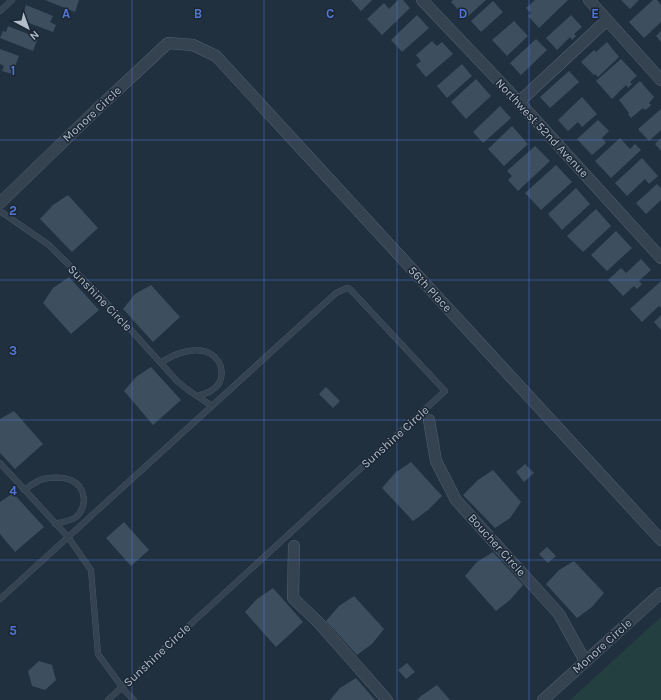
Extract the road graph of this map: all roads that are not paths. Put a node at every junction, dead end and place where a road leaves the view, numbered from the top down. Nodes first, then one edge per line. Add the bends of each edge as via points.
1 (422, 0) edge
2 (589, 0) edge
3 (7, 1) edge
4 (0, 11) edge
5 (607, 20) junction
6 (193, 45) joint
7 (661, 80) edge
8 (519, 102) junction
9 (0, 203) edge
10 (0, 211) edge
11 (661, 258) edge
12 (162, 363) junction
13 (198, 396) junction
14 (212, 406) junction
15 (429, 420) dead end
16 (0, 463) edge
17 (24, 490) junction
18 (55, 524) junction
19 (68, 537) junction
20 (661, 540) edge
21 (294, 546) dead end
22 (661, 593) edge
23 (0, 599) edge
24 (585, 661) junction
25 (122, 687) junction
26 (108, 700) edge
27 (134, 700) edge
28 (387, 700) edge
29 (543, 700) edge

1 - 8 street, Northwest 52nd Avenue
2 - 5 street
3 - 4 lane
5 - 7 street
5 - 8 street
6 - 9 street, Monore Circle via 168,43
6 - 20 street, 56th Place via 216,56
8 - 11 street, Northwest 52nd Avenue
10 - 12 lane, Sunshine Circle via 50,245
12 - 13 lane, Sunshine Circle via 177,381
12 - 13 lane via 168,358 195,350 211,354 221,368 222,376 213,390
13 - 14 lane, Sunshine Circle
14 - 19 lane, Sunshine Circle
14 - 25 lane, Sunshine Circle via 336,293 347,288 445,391
15 - 24 street, Boucher Circle via 436,461 456,500 559,614
16 - 17 lane
17 - 18 lane
17 - 18 lane via 42,479 57,477 73,481 80,487 84,503 80,512 76,517
18 - 19 lane
19 - 23 lane, Sunshine Circle
19 - 25 lane via 91,570 98,654
21 - 28 street via 294,598
22 - 24 street, Monore Circle
24 - 29 street, Monore Circle
25 - 26 lane, Sunshine Circle
25 - 27 lane

